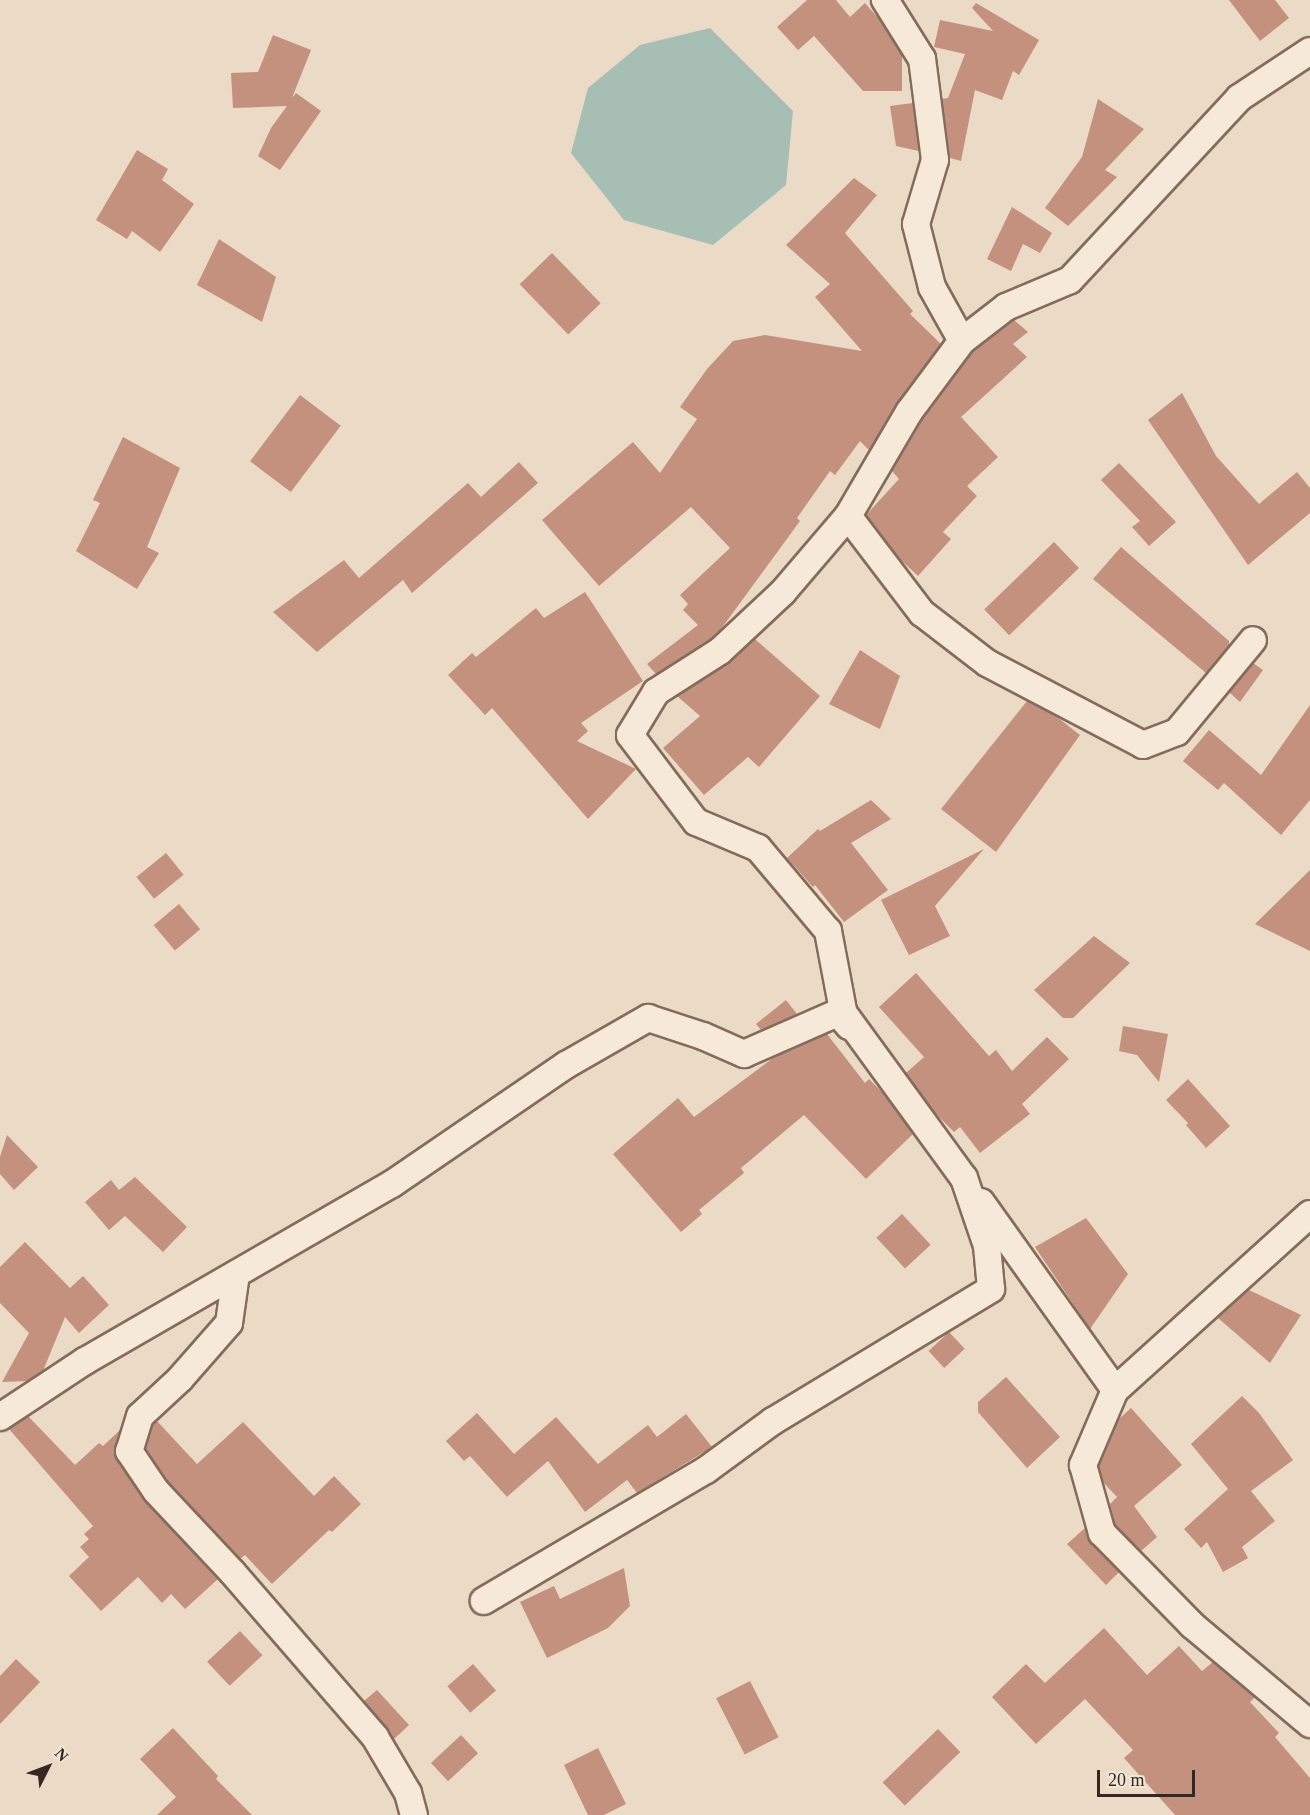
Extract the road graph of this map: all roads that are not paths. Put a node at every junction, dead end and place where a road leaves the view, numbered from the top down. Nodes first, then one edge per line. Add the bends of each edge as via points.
1 (885, 0) edge
2 (1310, 51) edge
3 (962, 342) junction
4 (848, 516) junction
5 (1253, 640) dead end
6 (1310, 1214) edge
7 (236, 1274) junction
8 (1115, 1390) junction
9 (0, 1417) edge
10 (484, 1601) dead end
11 (1310, 1724) edge
12 (414, 1815) edge

1 - 3 street via 922,59 935,160 916,224 932,287
2 - 3 street via 1239,98 1070,280 1006,308
3 - 4 street via 909,412
4 - 5 street via 922,613 987,663 1143,745 1177,732
4 - 8 street via 783,592 720,651 656,693 630,735 696,822 758,848 828,931 845,1021 901,1089
6 - 8 street
7 - 9 street via 85,1361
7 - 10 street via 392,1184 566,1065 648,1018 744,1054 842,1011 964,1178 987,1246 991,1289 773,1421 706,1470
7 - 12 street via 229,1323 180,1379 140,1416 129,1451 156,1491 375,1737 408,1792
8 - 11 street via 1083,1465 1102,1533 1192,1625

